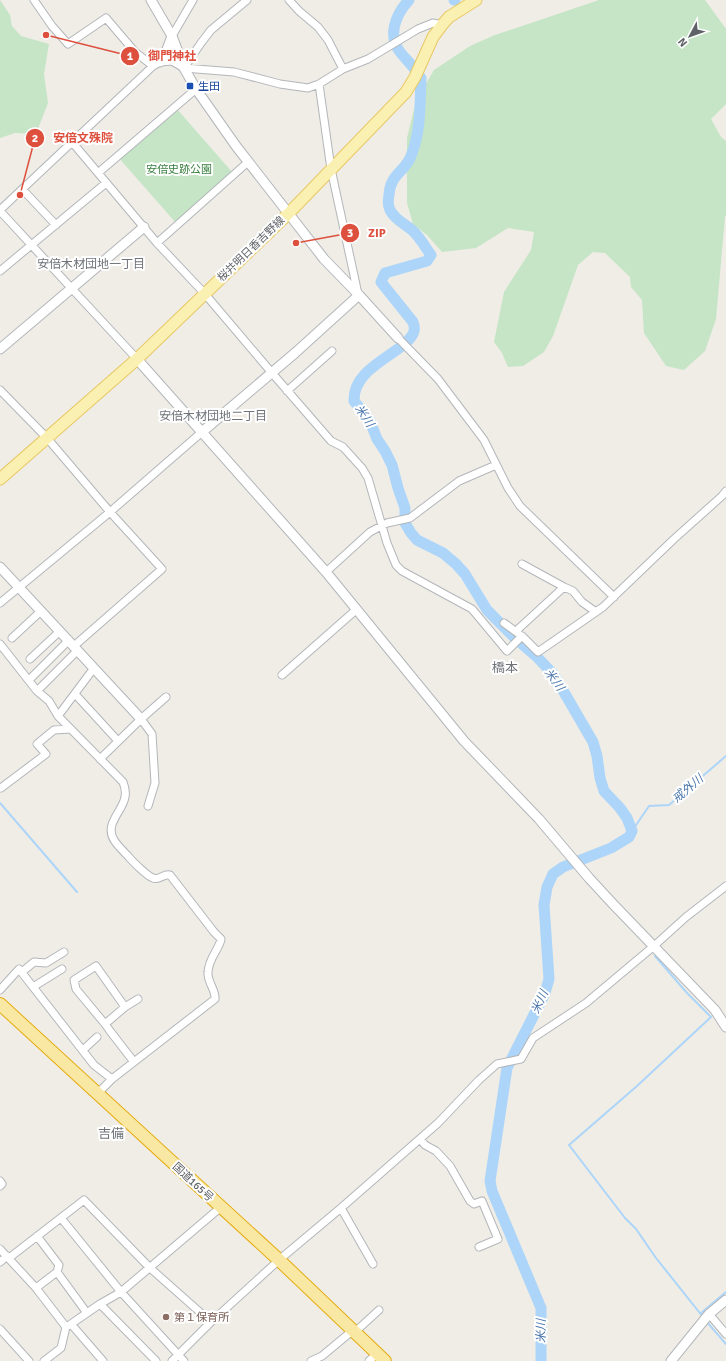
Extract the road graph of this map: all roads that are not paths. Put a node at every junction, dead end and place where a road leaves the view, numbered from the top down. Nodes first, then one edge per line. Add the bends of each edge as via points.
1 (34, 0) edge
2 (151, 0) edge
3 (193, 0) edge
4 (247, 0) edge
5 (289, 0) edge
6 (476, 0) edge
7 (442, 25) junction
8 (172, 36) junction
9 (156, 64) junction
10 (184, 68) junction
11 (343, 69) junction
12 (319, 84) junction
13 (196, 89) junction
14 (72, 142) junction
15 (248, 162) junction
16 (331, 170) junction
17 (98, 173) junction
18 (106, 183) junction
19 (23, 190) junction
20 (0, 211) edge
21 (288, 214) junction
22 (56, 225) junction
23 (144, 227) junction
24 (156, 243) junction
25 (32, 245) junction
26 (0, 271) edge
27 (71, 288) junction
28 (205, 294) junction
29 (359, 296) junction
30 (398, 338) joint
31 (0, 350) edge
32 (332, 351) dead end
33 (137, 359) junction
34 (272, 374) junction
35 (0, 390) edge
36 (287, 391) junction
37 (202, 432) junction
38 (47, 438) junction
39 (496, 465) junction
40 (0, 479) edge
41 (725, 496) edge
42 (110, 512) junction
43 (381, 526) junction
44 (522, 564) dead end
45 (0, 567) edge
46 (326, 572) junction
47 (18, 587) junction
48 (564, 587) junction
49 (614, 597) junction
50 (0, 603) edge
51 (357, 609) junction
52 (41, 611) junction
53 (596, 612) junction
54 (504, 623) dead end
55 (60, 631) junction
56 (516, 631) junction
57 (522, 636) junction
58 (12, 638) dead end
59 (0, 644) edge
60 (74, 645) junction
61 (30, 659) dead end
62 (94, 668) junction
63 (282, 674) dead end
64 (29, 680) junction
65 (37, 691) junction
66 (75, 694) junction
67 (166, 697) dead end
68 (58, 716) junction
69 (141, 719) junction
70 (70, 729) junction
71 (118, 741) junction
72 (100, 759) junction
73 (2, 788) dead end
74 (148, 806) dead end
75 (726, 886) edge
76 (654, 946) junction
77 (64, 952) dead end
78 (62, 969) dead end
79 (22, 972) junction
80 (33, 987) junction
81 (0, 990) edge
82 (138, 999) dead end
83 (0, 1004) edge
84 (125, 1007) junction
85 (715, 1010) junction
86 (726, 1021) edge
87 (105, 1024) junction
88 (726, 1027) edge
89 (97, 1037) dead end
90 (83, 1050) junction
91 (134, 1062) junction
92 (112, 1079) junction
93 (98, 1093) junction
94 (420, 1139) junction
95 (0, 1181) edge
96 (0, 1186) edge
97 (221, 1207) junction
98 (341, 1208) junction
99 (61, 1218) junction
100 (37, 1236) junction
101 (479, 1247) dead end
102 (0, 1249) edge
103 (8, 1257) junction
104 (279, 1260) junction
105 (0, 1262) edge
106 (373, 1264) dead end
107 (150, 1268) junction
108 (57, 1272) junction
109 (36, 1288) junction
110 (121, 1292) junction
111 (726, 1300) edge
112 (100, 1304) junction
113 (379, 1310) dead end
114 (87, 1313) junction
115 (709, 1314) junction
116 (211, 1322) junction
117 (68, 1325) junction
118 (0, 1329) edge
119 (353, 1332) junction
120 (726, 1334) edge
121 (179, 1355) junction
122 (377, 1359) edge
123 (28, 1361) edge
124 (44, 1361) edge
125 (103, 1361) edge
126 (156, 1361) edge
127 (172, 1361) edge
128 (184, 1361) edge
129 (311, 1361) edge
130 (671, 1361) edge

1 - 9 street via 68,44 106,18 135,52
2 - 8 street
3 - 8 street
4 - 10 street via 211,30
5 - 11 street via 318,27
6 - 7 main road, 桜井明日香吉野線 via 449,17
7 - 11 street via 432,23 418,29 368,59
7 - 16 main road, 桜井明日香吉野線 via 406,92
8 - 9 street via 166,52
8 - 10 street
9 - 10 street via 172,61
9 - 14 street
10 - 12 street via 234,72 280,84 308,88
10 - 13 street
11 - 12 street
12 - 16 street
13 - 15 street
13 - 17 street
14 - 17 street
14 - 19 street
15 - 21 street
15 - 24 street
16 - 21 main road, 桜井明日香吉野線
16 - 29 street
17 - 18 street
18 - 22 street
18 - 23 street
19 - 20 street
19 - 22 street
20 - 25 street
21 - 28 main road, 桜井明日香吉野線
21 - 29 street
22 - 25 street
23 - 24 street
23 - 27 street
24 - 28 street
25 - 26 street
25 - 27 street
27 - 31 street
27 - 33 street
28 - 33 main road, 桜井明日香吉野線
28 - 34 street
29 - 30 street
29 - 34 street
30 - 39 street via 442,385 484,440
32 - 36 street
33 - 37 street
33 - 38 main road, 桜井明日香吉野線
34 - 36 street
34 - 37 street
35 - 38 street
36 - 43 street via 332,441 343,447 362,468 368,478
37 - 42 street
37 - 46 street
38 - 40 main road, 桜井明日香吉野線
38 - 42 street
39 - 43 street via 459,481 410,518
39 - 49 street via 520,506
41 - 49 street via 674,539
42 - 47 street
42 - 60 street via 162,568
43 - 46 street via 370,532
43 - 57 street via 396,565 402,571 472,609 507,652
44 - 48 street
45 - 47 street
46 - 51 street
47 - 50 street
47 - 52 street
48 - 53 street via 573,591 582,602
48 - 56 street
49 - 53 street
51 - 63 street
51 - 76 street via 464,741
52 - 55 street
52 - 58 street
53 - 57 street via 538,652
54 - 56 street
55 - 60 street
55 - 61 street
56 - 57 street
59 - 64 street
60 - 62 street
60 - 64 street
60 - 65 street
62 - 66 street
62 - 69 street
64 - 65 street
65 - 68 street via 49,701
66 - 68 street
66 - 71 street
67 - 69 street
68 - 70 street
69 - 71 street
69 - 74 street via 152,734 155,783
70 - 72 street
70 - 73 street via 54,730 38,744 46,754
71 - 72 street
72 - 91 street via 123,782 125,791 124,803 112,825 114,840 131,860 152,878 159,879 166,874 170,875 221,939 210,962 208,973 216,999
75 - 76 street
76 - 85 street
76 - 94 street via 586,1003 533,1038 521,1059 497,1064
77 - 79 street via 46,963 34,962
78 - 80 street
79 - 80 street
79 - 81 street via 20,969
80 - 90 street
82 - 84 street
83 - 93 highway, 国道165号
84 - 87 street
84 - 87 street via 96,966 74,980 76,989
85 - 86 street
85 - 88 street
87 - 91 street
89 - 90 street
90 - 92 street via 94,1065
91 - 92 street
92 - 93 street
93 - 97 highway, 国道165号
94 - 98 street
94 - 101 street via 450,1166 470,1201 474,1204 482,1201 498,1239
95 - 96 street
97 - 104 highway, 国道165号
97 - 107 street
98 - 104 street
98 - 106 street
99 - 100 street
99 - 107 street via 84,1200
99 - 110 street
100 - 103 street
100 - 108 street via 59,1265
102 - 103 street
103 - 105 street
103 - 109 street
104 - 116 street
104 - 119 highway, 国道165号
107 - 110 street
107 - 116 street
108 - 109 street
108 - 114 street
109 - 117 street
110 - 112 street
110 - 121 street
111 - 115 street
112 - 114 street
112 - 126 street
113 - 119 street
114 - 117 street
115 - 120 street
115 - 130 street
116 - 121 street
117 - 124 street via 61,1348
117 - 125 street
118 - 123 street
119 - 122 highway, 国道165号
119 - 129 street via 322,1356
121 - 127 street
121 - 128 street

